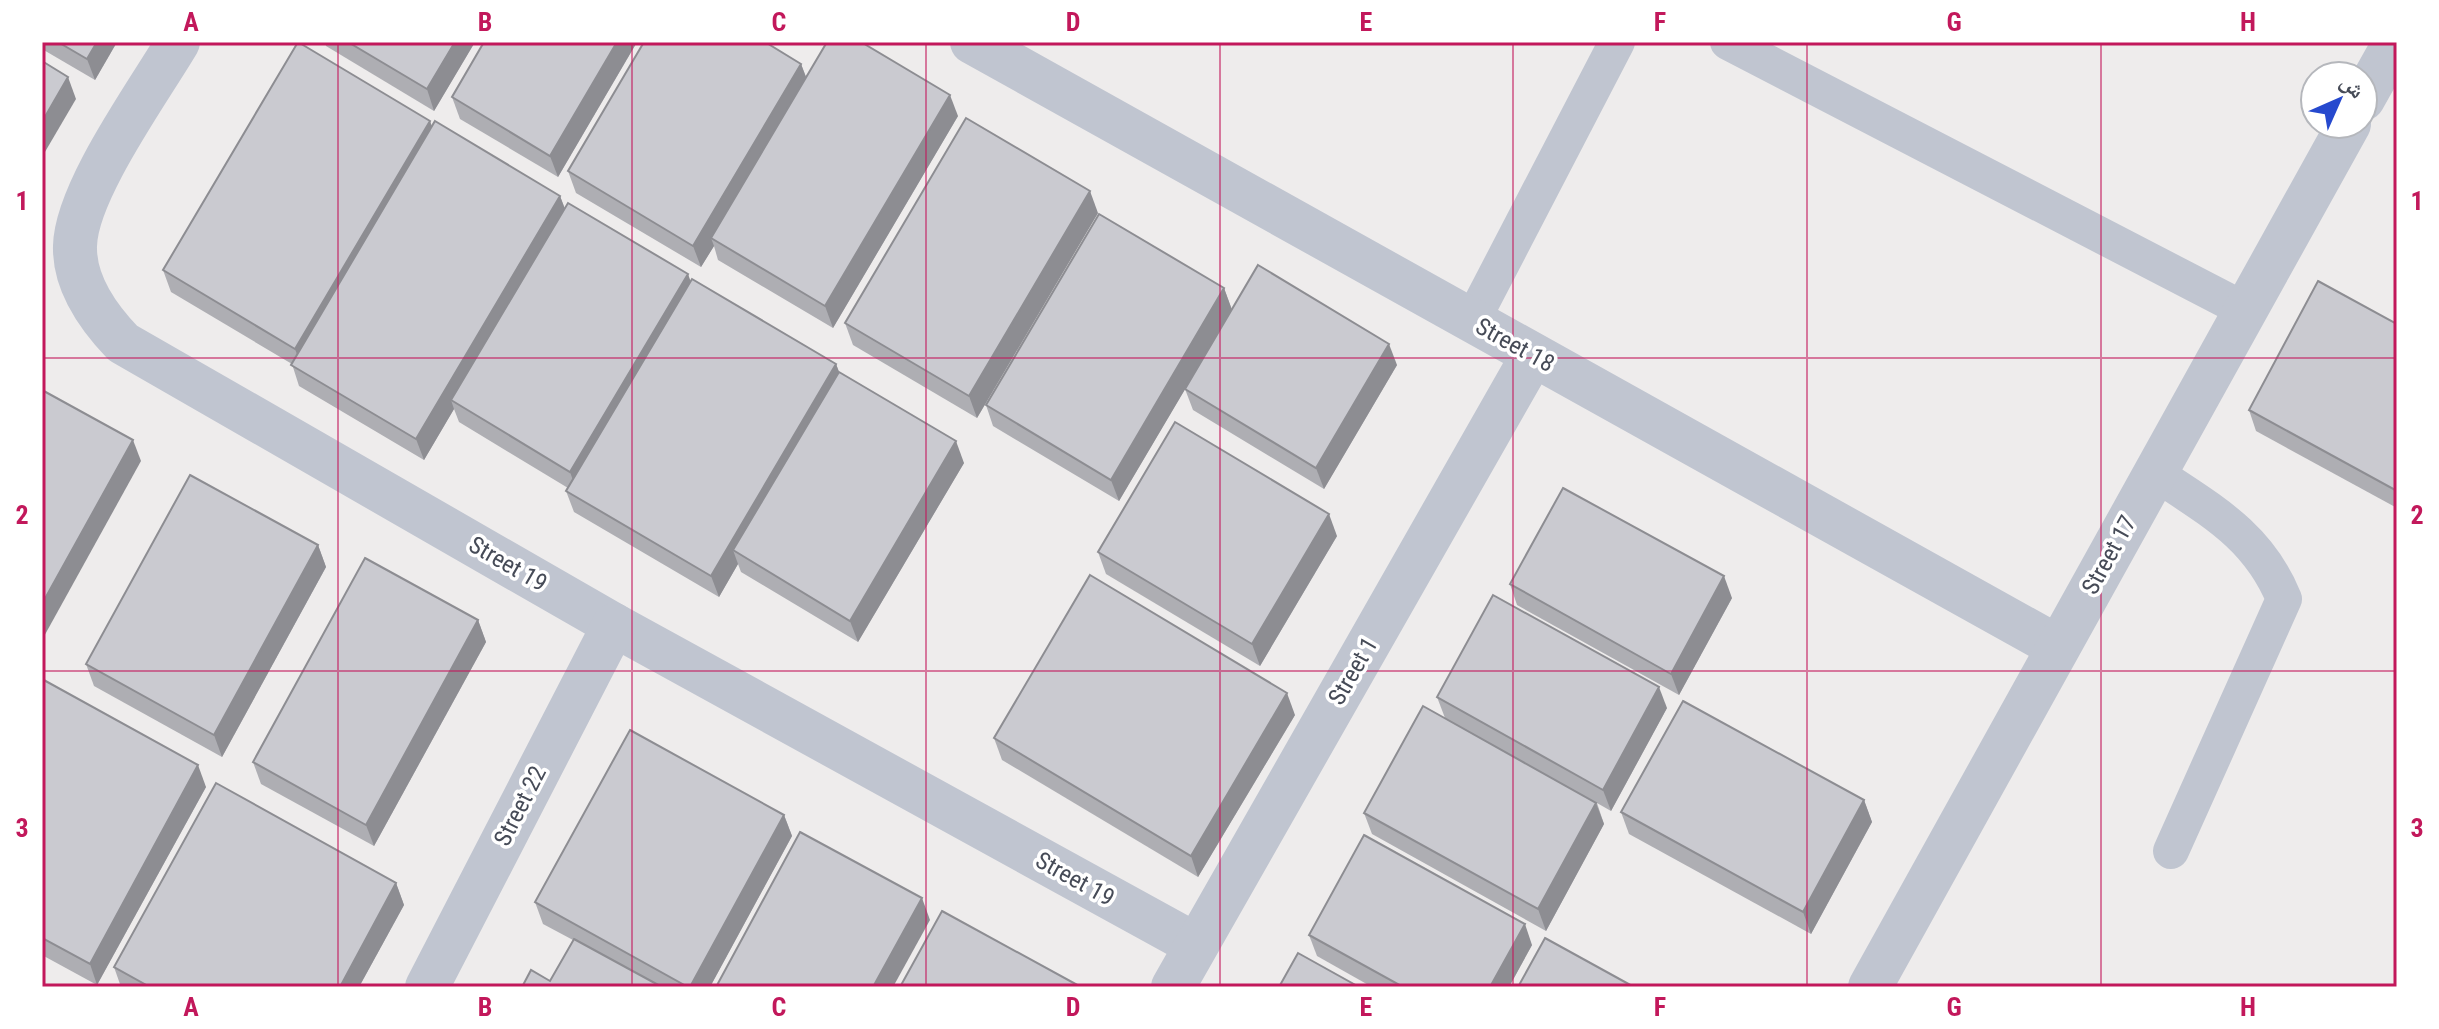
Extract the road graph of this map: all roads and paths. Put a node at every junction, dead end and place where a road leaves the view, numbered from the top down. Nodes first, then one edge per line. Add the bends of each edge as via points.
1 (178, 42) edge
2 (972, 42) edge
3 (1617, 42) edge
4 (1728, 42) edge
5 (2395, 42) edge
6 (2379, 70) edge
7 (2340, 140) edge
8 (2245, 310) junction
9 (1472, 321) junction
10 (1533, 355) junction
11 (2155, 473) junction
12 (614, 625) junction
13 (2058, 647) junction
14 (2171, 851) dead end
15 (1196, 945) junction
16 (1873, 986) edge
17 (427, 987) edge
18 (1173, 987) edge

1 - 12 street, Street 19 via 79,219 74,246 78,272 105,324 123,343
2 - 9 street, Street 18
3 - 9 lane
4 - 8 lane
5 - 6 street
7 - 8 street, Street 17
8 - 11 street, Street 17
9 - 10 street, Street 18
10 - 13 street, Street 18
10 - 15 street, Street 1
11 - 13 street, Street 17
11 - 14 lane via 2234,526 2272,571 2284,599
12 - 15 street, Street 19
12 - 17 street, Street 22
13 - 16 street, Street 17
15 - 18 street, Street 1

